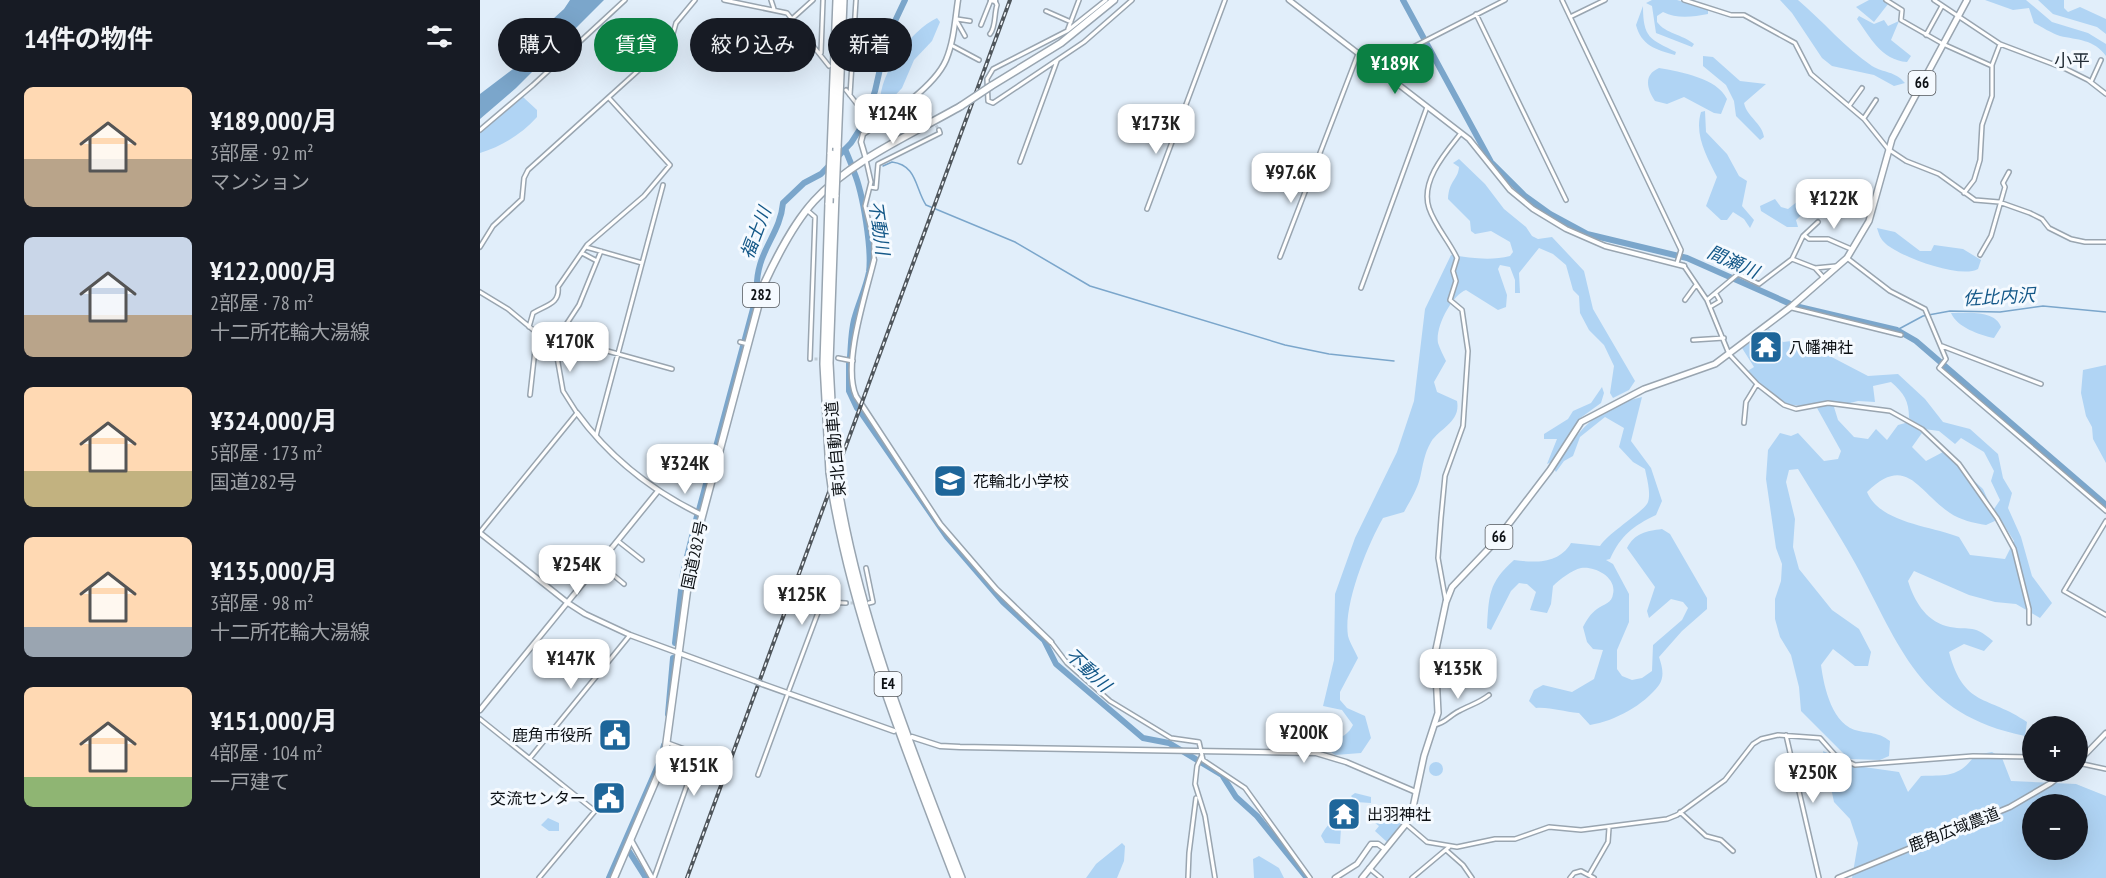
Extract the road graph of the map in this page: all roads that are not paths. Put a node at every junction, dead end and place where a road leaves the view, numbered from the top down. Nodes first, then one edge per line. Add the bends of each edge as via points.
1 (625, 0) edge
2 (695, 0) edge
3 (723, 0) edge
4 (771, 0) edge
5 (812, 0) edge
6 (823, 0) edge
7 (837, 0) edge
8 (843, 0) edge
9 (856, 0) edge
10 (958, 0) edge
11 (993, 0) edge
12 (1079, 0) edge
13 (1106, 0) edge
14 (1114, 0) edge
15 (1132, 0) edge
16 (1225, 0) edge
17 (1289, 0) edge
18 (1505, 0) edge
19 (1562, 0) edge
20 (1605, 0) edge
21 (1684, 0) edge
22 (1886, 0) edge
23 (1934, 0) edge
24 (1967, 0) edge
25 (1942, 6) junction
26 (774, 9) junction
27 (1046, 11) dead end
28 (1476, 14) junction
29 (1569, 17) junction
30 (1958, 17) junction
31 (793, 18) joint
32 (955, 18) junction
33 (970, 21) dead end
34 (1071, 22) junction
35 (981, 25) dead end
36 (990, 34) dead end
37 (1068, 34) junction
38 (1926, 35) junction
39 (965, 36) dead end
40 (1061, 43) junction
41 (1943, 44) junction
42 (2000, 44) junction
43 (951, 45) junction
44 (816, 48) edge
45 (1358, 52) junction
46 (1068, 53) junction
47 (821, 54) junction
48 (979, 60) dead end
49 (1057, 60) junction
50 (2101, 60) dead end
51 (828, 64) edge
52 (1376, 66) junction
53 (1992, 66) junction
54 (2091, 82) junction
55 (1862, 88) dead end
56 (846, 90) dead end
57 (2106, 94) edge
58 (850, 95) junction
59 (609, 98) junction
60 (1876, 100) dead end
61 (1849, 106) junction
62 (1427, 107) junction
63 (929, 114) dead end
64 (895, 115) junction
65 (1864, 119) junction
66 (874, 126) junction
67 (480, 130) edge
68 (939, 130) dead end
69 (1461, 133) junction
70 (1888, 149) junction
71 (866, 160) junction
72 (1020, 162) dead end
73 (2009, 172) dead end
74 (663, 184) dead end
75 (870, 187) junction
76 (1964, 194) junction
77 (1566, 200) dead end
78 (2001, 202) junction
79 (1148, 209) dead end
80 (807, 210) junction
81 (1818, 222) dead end
82 (1804, 235) junction
83 (2106, 242) edge
84 (480, 247) edge
85 (586, 247) junction
86 (1853, 250) junction
87 (601, 251) junction
88 (582, 253) junction
89 (1980, 255) dead end
90 (1280, 257) dead end
91 (1847, 258) junction
92 (1792, 259) junction
93 (874, 260) joint
94 (597, 261) junction
95 (1678, 262) junction
96 (642, 263) junction
97 (1684, 266) joint
98 (1839, 266) junction
99 (1815, 268) junction
100 (1825, 279) junction
101 (1696, 285) junction
102 (1361, 288) dead end
103 (480, 292) edge
104 (1716, 294) junction
105 (1685, 300) dead end
106 (1707, 300) junction
107 (1791, 307) junction
108 (1710, 308) junction
109 (529, 327) junction
110 (537, 332) junction
111 (1901, 335) dead end
112 (556, 338) junction
113 (1724, 338) junction
114 (1693, 340) dead end
115 (740, 342) dead end
116 (748, 344) junction
117 (1942, 346) junction
118 (618, 353) junction
119 (1729, 354) junction
120 (838, 358) dead end
121 (810, 359) dead end
122 (853, 361) junction
123 (672, 369) dead end
124 (1757, 384) junction
125 (2041, 384) dead end
126 (530, 395) dead end
127 (577, 413) junction
128 (1744, 423) dead end
129 (595, 437) junction
130 (658, 491) junction
131 (2106, 511) edge
132 (702, 515) junction
133 (2106, 521) edge
134 (480, 533) edge
135 (618, 541) junction
136 (642, 560) dead end
137 (600, 564) junction
138 (866, 568) dead end
139 (624, 584) dead end
140 (1446, 602) junction
141 (568, 603) junction
142 (846, 603) tunnel mouth
143 (869, 603) dead end
144 (2106, 615) edge
145 (2029, 623) dead end
146 (630, 635) junction
147 (1051, 642) joint
148 (678, 651) junction
149 (789, 690) dead end
150 (1489, 695) dead end
151 (787, 696) dead end
152 (480, 710) edge
153 (480, 719) edge
154 (1434, 725) junction
155 (894, 731) dead end
156 (2106, 733) edge
157 (1785, 735) junction
158 (912, 737) dead end
159 (668, 743) junction
160 (1203, 751) junction
161 (2088, 752) edge
162 (2022, 757) edge
163 (530, 758) junction
164 (2088, 764) edge
165 (2106, 769) edge
166 (758, 775) dead end
167 (2052, 782) edge
168 (1416, 792) junction
169 (1196, 796) junction
170 (1680, 813) junction
171 (1406, 824) junction
172 (1609, 828) junction
173 (630, 841) junction
174 (1385, 849) junction
175 (1448, 849) junction
176 (1732, 851) dead end
177 (1370, 868) junction
178 (1589, 875) junction
179 (1338, 877) edge
180 (539, 878) edge
181 (614, 878) edge
182 (653, 878) edge
183 (955, 878) edge
184 (961, 878) edge
185 (1188, 878) edge
186 (1215, 878) edge
187 (1311, 878) edge
188 (1362, 878) edge
189 (1381, 878) edge
190 (1414, 878) edge
191 (1472, 878) edge
192 (1570, 878) edge
193 (1594, 878) edge
194 (1819, 878) edge
195 (1838, 878) edge

1 - 67 street
2 - 59 street via 676,23 671,41
3 - 26 street
4 - 26 street
5 - 31 street
6 - 47 street
7 - 183 highway, 東北自動車道 / E4, bridge via 824,344 830,472 849,573 873,658
8 - 184 highway, 東北自動車道 / E4, bridge via 830,351 837,483 854,572 879,656
9 - 58 street
10 - 32 street
11 - 35 street
11 - 36 street via 997,5
12 - 34 street
13 - 37 street
14 - 37 highway, 282
15 - 46 street
16 - 79 street
17 - 45 street
18 - 28 street
19 - 29 street
20 - 29 street
21 - 61 street via 1731,15 1744,15 1796,43 1811,74
22 - 38 street via 1902,10 1900,20
23 - 25 street
24 - 30 main road, 66
25 - 30 street
25 - 38 street
26 - 31 street
27 - 34 street
28 - 52 street
28 - 77 street
29 - 95 street via 1681,250
30 - 41 main road, 66
30 - 42 street
32 - 33 street
32 - 39 street
32 - 43 street
34 - 37 street
37 - 40 highway, 282
37 - 49 street via 993,69 987,79 988,101 993,103
38 - 41 street
40 - 46 street
40 - 71 highway, 282, bridge
41 - 53 street
41 - 70 main road, 66
42 - 53 street
42 - 54 street
43 - 48 street
43 - 64 street via 941,69
44 - 47 street
45 - 52 street
45 - 90 street
46 - 49 street
47 - 51 street
49 - 72 street
50 - 54 street
52 - 62 street
53 - 76 street via 1992,96 1982,125 1980,160 1974,180
54 - 57 street
55 - 61 street
56 - 58 street
58 - 66 street
59 - 84 street via 528,170 522,199 493,226
59 - 85 street via 670,165 644,196
60 - 65 street
61 - 65 street
62 - 69 street
62 - 102 street
63 - 64 street via 910,123
64 - 66 street
65 - 70 street
66 - 71 street via 861,142
68 - 75 street via 940,133 878,164 876,188
69 - 95 street via 1510,190 1566,229 1605,246
69 - 140 street via 1442,157 1428,200 1456,258 1456,281 1450,300 1462,310 1468,351 1463,426 1445,476 1441,518 1438,558
70 - 76 street via 1939,174
70 - 86 main road, 66 via 1874,208
71 - 75 street
71 - 80 highway, 国道282号 / 282 via 832,184
73 - 78 street
74 - 96 street
75 - 93 street via 866,206
76 - 78 street via 1975,200
78 - 83 street via 2036,216 2071,239
78 - 89 street via 1991,236
80 - 116 highway, 国道282号 / 282 via 774,261
80 - 121 street via 814,217
81 - 82 street
82 - 86 street via 1838,242
82 - 92 street
85 - 87 street
85 - 88 street
86 - 91 main road, 66
87 - 94 street
87 - 96 street
88 - 94 street
88 - 109 street via 558,287 556,301 533,313
91 - 98 main road, 66
91 - 117 street via 1890,291 1928,312
92 - 99 street
92 - 104 street via 1759,284 1738,274
93 - 122 street via 858,322
94 - 112 street via 576,311
95 - 97 street
96 - 118 street
97 - 101 street
98 - 99 street
98 - 100 main road, 66
99 - 100 street
100 - 107 main road, 66
101 - 105 street
101 - 106 street
103 - 109 street
104 - 106 street
104 - 108 street via 1720,301
106 - 108 street
107 - 111 street
107 - 119 main road, 66
108 - 113 street
109 - 110 street
110 - 112 street
110 - 126 street
112 - 118 street
112 - 127 street via 563,391
113 - 114 street
113 - 119 street
115 - 116 street
116 - 132 highway, 国道282号 / 282
117 - 125 street
117 - 131 street via 1946,359 1938,367
118 - 123 street
118 - 129 street
119 - 124 street
119 - 140 main road, 66 via 1696,373 1628,396 1581,422 1541,482 1495,542 1459,578
120 - 122 street
122 - 147 street via 851,382 856,396 940,524 996,589
124 - 128 street via 1746,402
124 - 145 street via 1791,408 1828,403 1881,409 1922,429 1959,464 1998,518 2014,549 2030,609
127 - 129 street
127 - 134 street
129 - 130 street
130 - 132 street
130 - 135 street
132 - 148 highway, 国道282号 / 282 via 687,579
133 - 144 street via 2064,591
134 - 141 street
135 - 136 street
135 - 137 street
137 - 139 street
137 - 141 street
138 - 143 street via 873,602
140 - 154 main road, 66 via 1435,654 1440,700
141 - 146 street
141 - 152 street
142 - 149 street via 824,604 819,610
146 - 148 street
146 - 163 street
147 - 160 street via 1067,663 1110,701 1171,738 1199,742
148 - 155 street, bridge
148 - 159 highway, 国道282号 / 282
150 - 154 street
151 - 166 street
153 - 163 street
154 - 168 main road, 66
156 - 161 street
157 - 162 street via 1820,738 1835,754 1855,765 1973,756
157 - 170 street via 1771,735 1755,742 1725,780
157 - 194 street
158 - 160 street via 940,746 960,747
159 - 173 highway, 国道282号 / 282 via 660,772
159 - 182 street via 698,754
160 - 168 street via 1316,753
160 - 169 street via 1197,766
160 - 187 street via 1203,760 1250,794
163 - 180 street via 595,811
164 - 165 street
167 - 195 street, 鹿角広域農道 via 2010,807
168 - 171 main road, 66
169 - 185 street
169 - 186 street via 1205,816
170 - 172 street via 1654,822
170 - 176 street via 1706,836 1721,840
171 - 174 main road, 66
171 - 175 street via 1427,842
172 - 175 street via 1549,827 1515,839
172 - 178 street via 1608,842
173 - 181 highway, 国道282号 / 282
173 - 182 street
174 - 177 main road, 66
174 - 179 street via 1371,844 1357,864
175 - 190 street
175 - 191 street
177 - 188 main road, 66
177 - 189 street
178 - 192 street via 1581,871
178 - 193 street

